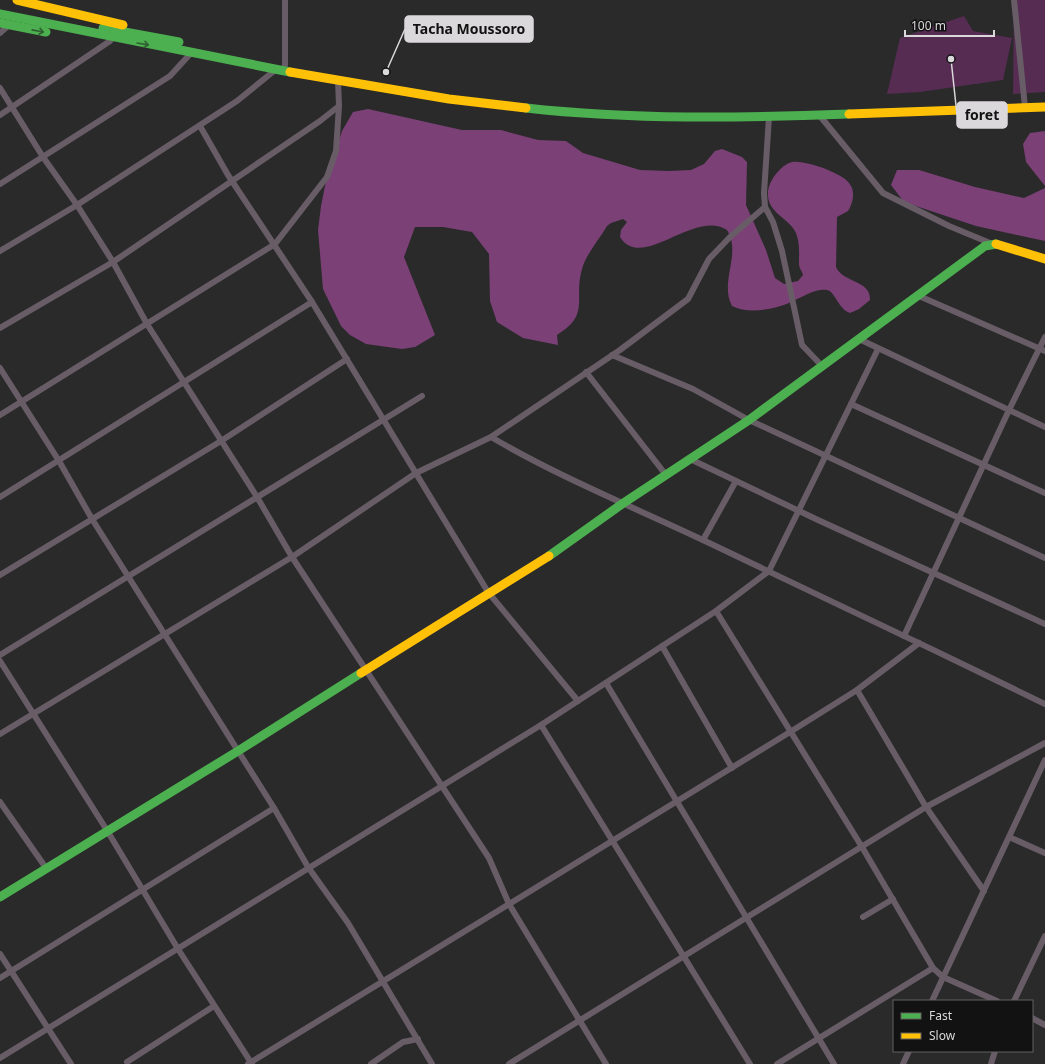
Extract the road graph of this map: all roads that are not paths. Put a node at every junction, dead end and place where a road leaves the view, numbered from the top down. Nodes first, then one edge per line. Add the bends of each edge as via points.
1 (17, 0) edge
2 (285, 0) edge
3 (1014, 0) edge
4 (0, 6) edge
5 (0, 14) edge
6 (5, 24) edge
7 (78, 27) junction
8 (0, 33) edge
9 (153, 37) junction
10 (114, 40) junction
11 (191, 52) junction
12 (285, 65) junction
13 (275, 70) junction
14 (313, 75) junction
15 (338, 80) junction
16 (0, 88) edge
17 (340, 106) junction
18 (13, 107) junction
19 (1024, 107) junction
20 (1045, 107) edge
21 (0, 116) edge
22 (820, 116) junction
23 (769, 117) junction
24 (200, 126) junction
25 (43, 157) junction
26 (234, 182) junction
27 (0, 184) edge
28 (77, 205) junction
29 (765, 206) junction
30 (990, 243) junction
31 (275, 244) junction
32 (0, 251) edge
33 (1045, 259) edge
34 (113, 262) junction
35 (919, 296) junction
36 (312, 302) junction
37 (147, 324) junction
38 (0, 328) edge
39 (1045, 337) edge
40 (858, 339) junction
41 (878, 349) junction
42 (1042, 350) edge
43 (612, 355) junction
44 (347, 360) junction
45 (822, 366) junction
46 (0, 368) edge
47 (586, 372) junction
48 (184, 383) junction
49 (422, 396) dead end
50 (21, 402) junction
51 (851, 404) junction
52 (1009, 410) junction
53 (0, 415) edge
54 (383, 419) junction
55 (749, 420) junction
56 (1045, 427) edge
57 (491, 437) junction
58 (221, 441) junction
59 (826, 456) junction
60 (690, 459) junction
61 (59, 461) junction
62 (983, 465) junction
63 (416, 473) junction
64 (666, 475) junction
65 (736, 481) junction
66 (1045, 493) edge
67 (0, 497) edge
68 (257, 497) junction
69 (622, 504) junction
70 (799, 511) junction
71 (958, 518) junction
72 (92, 519) junction
73 (703, 540) junction
74 (292, 557) junction
75 (1045, 558) edge
76 (768, 571) junction
77 (932, 573) junction
78 (0, 575) edge
79 (128, 576) junction
80 (488, 592) junction
81 (716, 611) junction
82 (1045, 624) edge
83 (166, 635) junction
84 (904, 636) junction
85 (919, 643) junction
86 (662, 646) junction
87 (0, 655) edge
88 (0, 660) edge
89 (366, 670) junction
90 (606, 683) junction
91 (857, 690) junction
92 (578, 701) junction
93 (1045, 704) edge
94 (33, 713) junction
95 (541, 725) junction
96 (790, 732) junction
97 (0, 734) edge
98 (1045, 743) edge
99 (238, 751) junction
100 (1045, 760) edge
101 (732, 768) junction
102 (442, 786) junction
103 (677, 801) junction
104 (0, 802) edge
105 (926, 807) junction
106 (274, 808) junction
107 (108, 832) junction
108 (1009, 838) junction
109 (613, 840) junction
110 (862, 847) junction
111 (1045, 853) edge
112 (308, 867) junction
113 (46, 868) junction
114 (143, 890) junction
115 (984, 891) junction
116 (0, 896) edge
117 (892, 899) junction
118 (509, 904) junction
119 (746, 917) junction
120 (863, 917) dead end
121 (1045, 936) edge
122 (178, 949) junction
123 (0, 954) edge
124 (684, 956) junction
125 (933, 968) junction
126 (12, 972) junction
127 (943, 977) junction
128 (0, 978) edge
129 (383, 982) junction
130 (932, 1000) edge
131 (995, 1000) edge
132 (1014, 1000) edge
133 (214, 1006) junction
134 (1033, 1019) edge
135 (579, 1020) junction
136 (1045, 1025) edge
137 (49, 1028) junction
138 (818, 1038) junction
139 (418, 1039) junction
140 (909, 1052) edge
141 (995, 1052) edge
142 (0, 1058) edge
143 (127, 1062) dead end
144 (250, 1063) edge
145 (71, 1064) edge
146 (371, 1064) edge
147 (432, 1064) edge
148 (509, 1064) edge
149 (606, 1064) edge
150 (750, 1064) edge
151 (777, 1064) edge
152 (834, 1064) edge
153 (903, 1064) edge
154 (991, 1064) edge

1 - 9 main road via 108,20
2 - 12 street
3 - 19 street
4 - 7 main road
5 - 7 main road
6 - 8 street
6 -> 10 main road via 79,39
7 - 9 main road
7 - 10 main road
9 - 12 main road
10 -> 11 main road
10 - 18 street
11 - 13 main road
11 - 25 street via 170,76
12 - 14 main road
13 - 14 main road
13 - 24 street via 237,101
14 - 15 main road
15 - 17 street
15 - 23 main road via 449,99 546,110 660,117
16 - 18 street
17 - 26 street
17 - 31 street via 336,150 327,177
18 - 21 street
18 - 25 street
19 - 20 main road
19 - 22 main road
22 - 23 main road
22 - 30 street via 883,193
23 - 29 street
24 - 26 street
24 - 28 street
25 - 27 street
25 - 28 street
26 - 31 street
26 - 34 street
28 - 32 street
28 - 34 street
29 - 43 street via 709,259 688,299
29 - 45 street via 782,251 802,345
30 - 33 main road
30 - 35 main road
31 - 36 street
31 - 37 street
34 - 37 street
34 - 38 street
35 - 40 main road
35 - 42 street
36 - 44 street
36 - 48 street
37 - 48 street
37 - 50 street
39 - 42 street
40 - 41 street
40 - 45 main road
41 - 51 street
41 - 52 street
42 - 52 street
43 - 47 street
43 - 55 street via 693,389
44 - 54 street
44 - 58 street
45 - 55 main road
46 - 50 street
47 - 57 street
47 - 64 street
48 - 58 street
48 - 61 street
49 - 54 street
50 - 53 street
50 - 61 street
51 - 59 street
51 - 62 street
52 - 56 street
52 - 62 street
54 - 63 street
54 - 68 street
55 - 59 street
55 - 60 main road
57 - 63 street
57 - 69 street
58 - 68 street
58 - 72 street
59 - 70 street
59 - 71 street
60 - 64 main road
60 - 65 street
61 - 67 street
61 - 72 street
62 - 66 street
62 - 71 street
63 - 74 street
63 - 80 street
64 - 69 main road
65 - 70 street
65 - 73 street
68 - 74 street
68 - 79 street
69 - 73 street
69 - 80 main road via 560,549
70 - 76 street
70 - 77 street
71 - 75 street
71 - 77 street
72 - 78 street
72 - 79 street
73 - 76 street
74 - 83 street
74 - 89 street
76 - 81 street
76 - 84 street
77 - 82 street
77 - 84 street
79 - 83 street
79 - 87 street
80 - 89 main road
80 - 92 street
81 - 86 street
81 - 96 street
83 - 94 street
83 - 99 street
84 - 85 street
85 - 91 street
85 - 93 street
86 - 90 street
86 - 101 street
88 - 94 street
89 - 99 main road
89 - 102 street
90 - 92 street
90 - 103 street
91 - 96 street
91 - 105 street
92 - 95 street
94 - 97 street
94 - 107 street
95 - 102 street
95 - 109 street
96 - 101 street
96 - 110 street
98 - 105 street
99 - 106 street
99 - 107 main road
100 - 108 street
101 - 103 street
102 - 112 street
102 - 118 street via 489,858
103 - 109 street
103 - 119 street
104 - 113 street
105 - 110 street
105 - 115 street
106 - 112 street
106 - 114 street
107 - 113 main road
107 - 114 street
108 - 111 street
108 - 115 street
109 - 118 street
109 - 124 street
110 - 117 street
110 - 119 street
112 - 122 street
112 - 129 street via 348,923
113 - 116 main road
114 - 122 street
114 - 126 street
115 - 127 street
117 - 120 street
117 - 125 street
118 - 129 street
118 - 135 street
119 - 124 street
119 - 138 street
121 - 132 street
122 - 133 street
122 - 137 street
123 - 126 street
124 - 135 street
124 - 150 street
125 - 127 street
125 - 138 street
126 - 128 street
126 - 137 street
127 - 130 street
127 - 131 street
129 - 139 street
129 - 144 street
133 - 143 street
133 - 144 street
134 - 136 street
135 - 148 street
135 - 149 street
137 - 142 street
137 - 145 street
138 - 151 street
138 - 152 street
139 - 146 street via 403,1042
139 - 147 street
140 - 153 street
141 - 154 street

